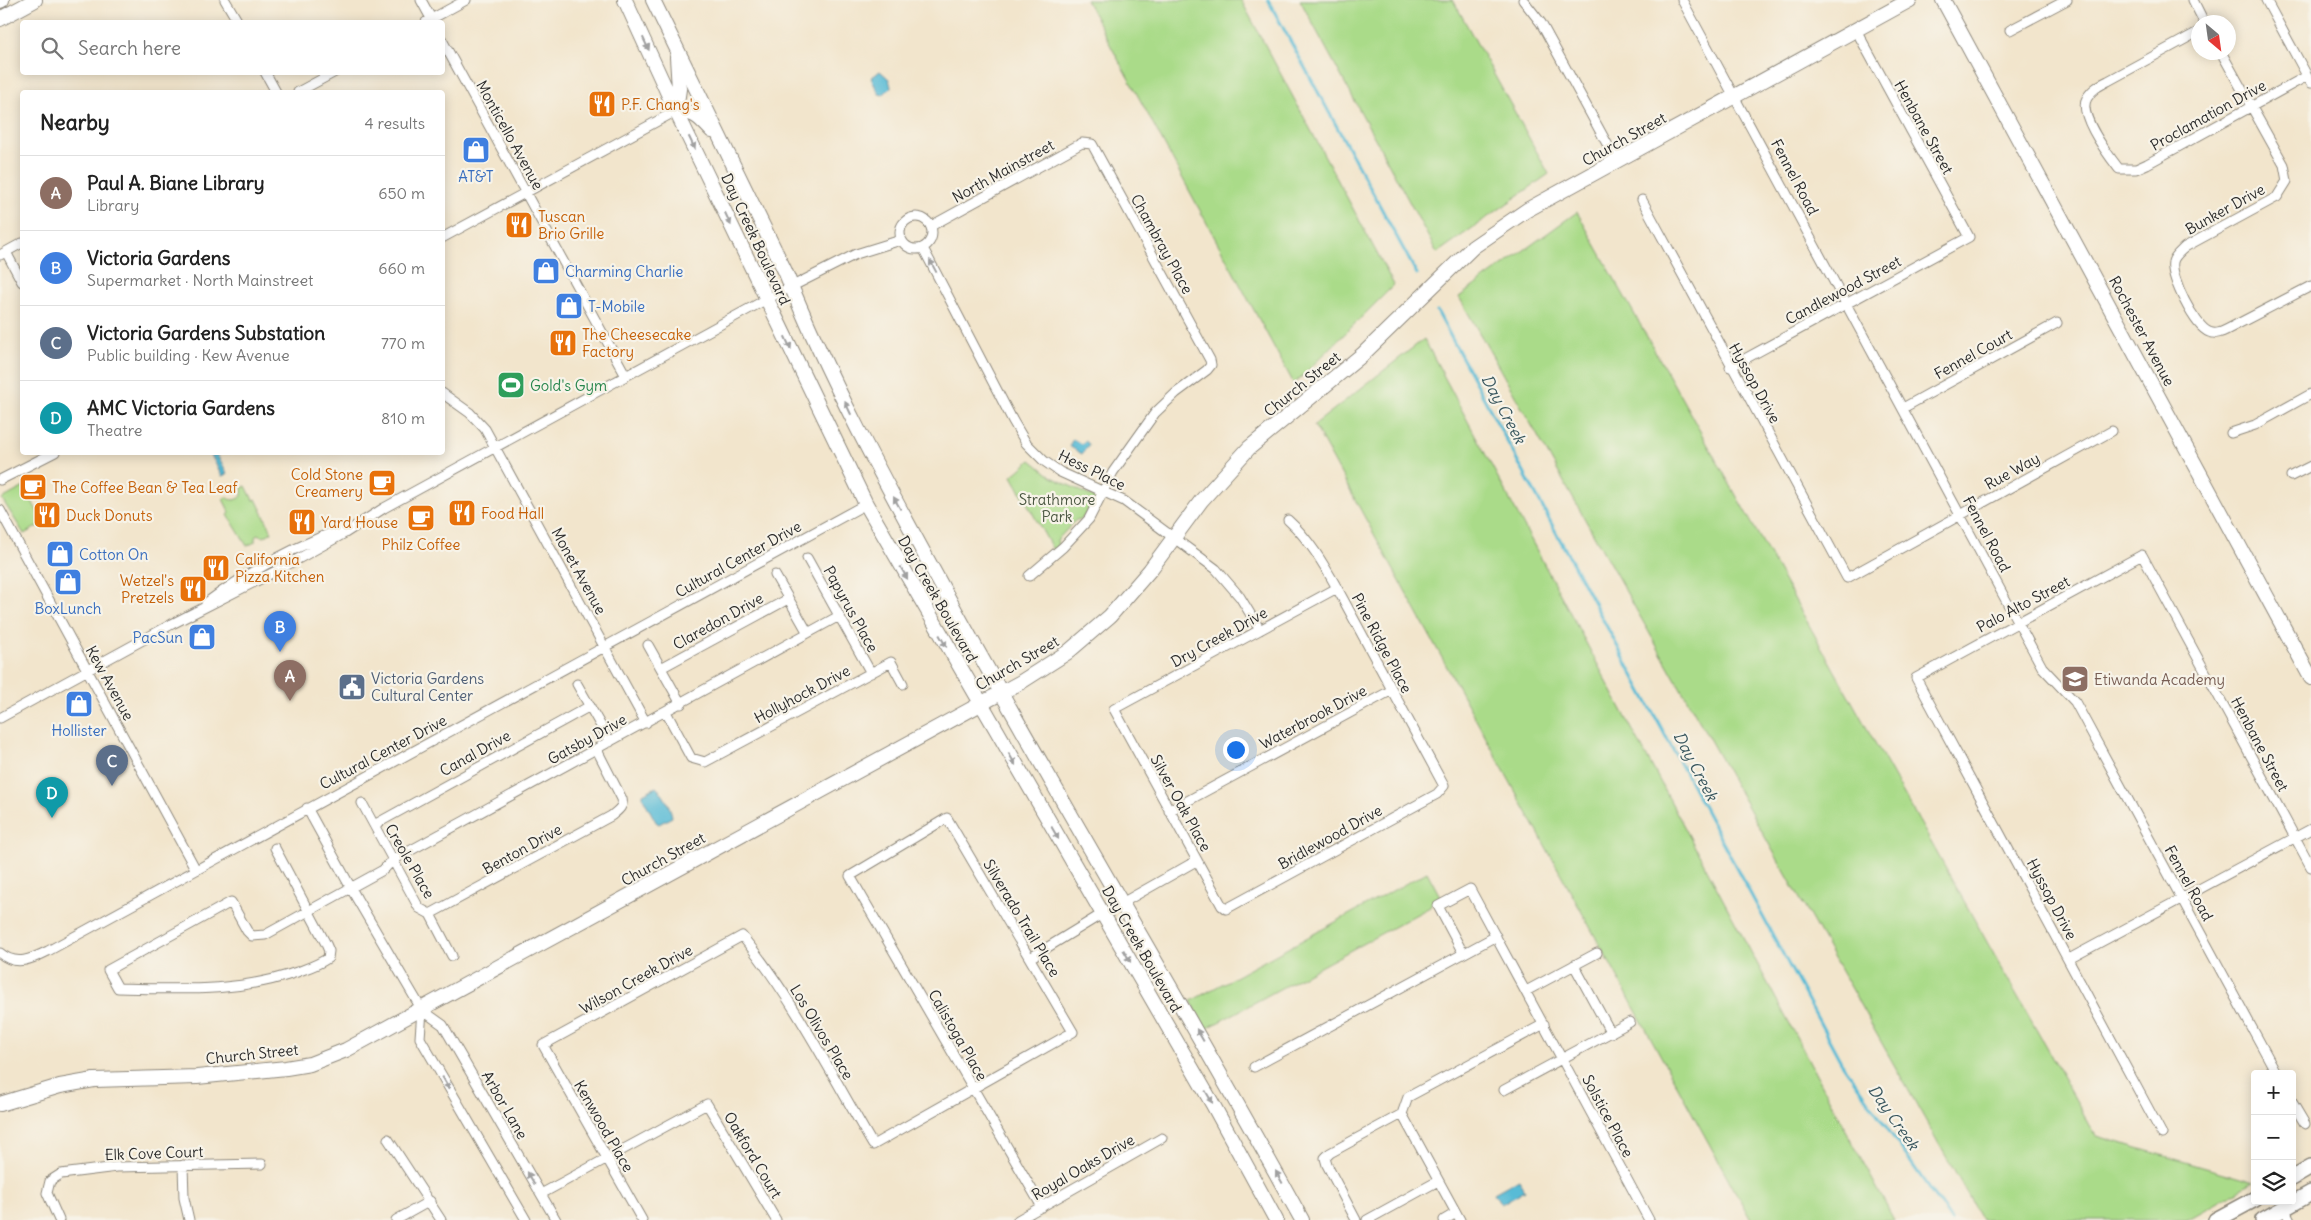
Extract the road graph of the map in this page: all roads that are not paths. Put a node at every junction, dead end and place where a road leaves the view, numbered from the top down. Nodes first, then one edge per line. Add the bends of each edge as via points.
1 (35, 0) edge
2 (226, 0) edge
3 (421, 0) edge
4 (466, 0) edge
5 (625, 0) edge
6 (653, 0) edge
7 (1523, 0) edge
8 (1682, 0) edge
9 (1910, 0) edge
10 (1943, 0) edge
11 (2067, 0) edge
12 (2193, 0) edge
13 (2266, 0) edge
14 (2200, 15) edge
15 (0, 19) edge
16 (237, 20) edge
17 (430, 20) edge
18 (432, 20) edge
19 (1856, 30) junction
20 (2010, 30) dead end
21 (2191, 36) edge
22 (674, 43) junction
23 (445, 45) edge
24 (2226, 60) edge
25 (267, 75) edge
26 (329, 75) edge
27 (2309, 79) edge
28 (275, 90) edge
29 (302, 90) edge
30 (1736, 96) junction
31 (2252, 107) junction
32 (676, 111) junction
33 (1088, 142) joint
34 (724, 145) junction
35 (1617, 162) junction
36 (526, 192) junction
37 (1642, 200) dead end
38 (931, 226) junction
39 (445, 236) edge
40 (1969, 237) joint
41 (901, 240) junction
42 (20, 244) edge
43 (923, 248) junction
44 (3, 253) edge
45 (20, 279) edge
46 (791, 286) junction
47 (2311, 286) edge
48 (767, 299) junction
49 (1846, 303) junction
50 (2057, 323) dead end
51 (1730, 367) junction
52 (626, 376) junction
53 (2311, 394) edge
54 (445, 395) edge
55 (1903, 408) junction
56 (2112, 431) dead end
57 (2231, 433) dead end
58 (495, 447) junction
59 (49, 455) edge
60 (2311, 466) edge
61 (2291, 476) dead end
62 (0, 480) edge
63 (1103, 490) junction
64 (866, 504) junction
65 (0, 510) edge
66 (1961, 514) junction
67 (1288, 520) dead end
68 (1174, 538) junction
69 (2142, 555) joint
70 (807, 558) dead end
71 (775, 575) dead end
72 (1029, 576) dead end
73 (1847, 578) joint
74 (1336, 588) junction
75 (788, 599) junction
76 (839, 616) junction
77 (2019, 622) junction
78 (1260, 630) junction
79 (808, 633) junction
80 (648, 645) dead end
81 (605, 648) junction
82 (661, 668) junction
83 (88, 670) junction
84 (871, 673) junction
85 (1916, 678) joint
86 (2311, 678) edge
87 (577, 684) dead end
88 (903, 684) dead end
89 (1392, 690) junction
90 (1000, 692) junction
91 (980, 703) junction
92 (681, 704) junction
93 (590, 706) junction
94 (1114, 709) joint
95 (666, 712) junction
96 (0, 718) edge
97 (646, 723) junction
98 (610, 742) junction
99 (597, 750) junction
100 (1444, 786) joint
101 (362, 803) dead end
102 (308, 808) junction
103 (1169, 811) junction
104 (374, 824) junction
105 (2311, 829) edge
106 (2295, 837) junction
107 (275, 848) dead end
108 (393, 860) junction
109 (1196, 860) junction
110 (2311, 868) edge
111 (196, 870) junction
112 (850, 876) joint
113 (350, 887) junction
114 (2181, 898) junction
115 (1122, 902) junction
116 (1226, 908) joint
117 (309, 911) junction
118 (430, 914) junction
119 (1102, 914) junction
120 (742, 936) joint
121 (1496, 936) junction
122 (0, 953) edge
123 (1463, 953) junction
124 (1597, 953) dead end
125 (452, 956) dead end
126 (1030, 958) junction
127 (2069, 959) junction
128 (1574, 965) junction
129 (1526, 991) junction
130 (422, 1010) junction
131 (1630, 1022) dead end
132 (1544, 1024) junction
133 (1611, 1033) junction
134 (543, 1045) joint
135 (1562, 1060) junction
136 (1254, 1067) dead end
137 (2275, 1070) edge
138 (973, 1088) junction
139 (1504, 1090) dead end
140 (0, 1104) edge
141 (2296, 1109) edge
142 (1402, 1114) junction
143 (2305, 1124) dead end
144 (2162, 1134) dead end
145 (1162, 1138) dead end
146 (388, 1139) dead end
147 (607, 1158) junction
148 (262, 1164) dead end
149 (183, 1165) junction
150 (2311, 1167) edge
151 (2296, 1176) edge
152 (1438, 1181) junction
153 (2311, 1193) edge
154 (541, 1194) junction
155 (430, 1201) junction
156 (2251, 1201) edge
157 (1042, 1207) junction
158 (2287, 1214) edge
159 (1458, 1217) edge
160 (59, 1220) edge
161 (189, 1220) edge
162 (396, 1220) edge
163 (441, 1220) edge
164 (526, 1220) edge
165 (556, 1220) edge
166 (642, 1220) edge
167 (776, 1220) edge
168 (1018, 1220) edge
169 (1276, 1220) edge
170 (1302, 1220) edge
171 (1356, 1220) edge
172 (1367, 1220) edge
173 (1444, 1220) edge
174 (1649, 1220) edge
175 (2216, 1220) edge
176 (2263, 1220) edge

1 - 15 main road
2 - 16 street
3 - 17 street
4 - 18 street
5 -> 32 main road, Day Creek Boulevard
6 - 22 main road, Day Creek Boulevard
7 - 35 street via 1541,23
8 - 30 street, Fennel Road
9 - 19 main road, Church Street
10 - 86 main road, Rochester Avenue
11 - 20 street
12 - 14 street
13 - 27 street
19 - 30 main road, Church Street
19 - 40 street, Henbane Street
21 - 31 street, Proclamation Drive via 2094,89 2085,99 2085,111 2091,124 2103,148 2120,169 2136,169 2147,164
22 - 32 main road via 679,69
22 - 34 main road, Day Creek Boulevard
23 - 36 street, Monticello Avenue
24 - 31 street
25 - 28 street
26 - 29 street
27 - 31 street, Proclamation Drive
30 - 35 main road, Church Street
30 - 49 street, Fennel Road
31 - 47 street, Bunker Drive via 2284,165 2287,181 2277,197 2185,247 2173,260 2172,270 2195,319 2209,332 2228,330
32 - 34 main road via 696,114
32 - 36 street
32 -> 48 main road, Day Creek Boulevard
33 - 38 street, North Mainstreet
33 - 63 street, Chambray Place via 1092,144 1211,365 1155,413
34 - 46 main road, Day Creek Boulevard
35 - 68 main road, Church Street via 1527,210 1473,247 1362,356 1249,448 1201,501
36 - 39 street
36 - 52 street, Monticello Avenue
37 - 51 street, Hyssop Drive
38 - 41 street via 924,218 908,218 901,226
38 - 43 street via 932,237
40 - 49 street, Candlewood Street
41 - 43 street via 912,248
41 - 46 street via 856,254
42 - 44 street
63 -> 43 street, Hess Place via 1060,472 1044,462 1026,443
44 - 45 street
46 - 48 street
90 -> 46 main road, Day Creek Boulevard via 868,452
48 - 52 street
48 -> 64 main road, Day Creek Boulevard
49 - 51 street, Candlewood Street
49 - 55 street, Fennel Road
50 - 55 street, Fennel Court
51 - 73 street, Hyssop Drive
52 - 58 street
53 - 57 street via 2255,425
54 - 58 street, Monet Avenue via 475,417
55 - 66 street, Fennel Road
56 - 66 street, Rue Way
58 - 81 street, Monet Avenue
58 - 83 street via 360,522 308,541 236,580 194,612
59 - 62 street
60 - 61 street
63 - 68 street, Hess Place
63 - 72 street via 1081,528 1048,562
64 - 81 street, Cultural Center Drive
64 -> 91 main road, Day Creek Boulevard
65 - 83 street, Kew Avenue
66 - 73 street, Rue Way
66 - 77 street, Fennel Road
67 - 74 street, Pine Ridge Place via 1302,532
68 - 78 street, Hess Place via 1225,578
68 - 90 main road, Church Street via 1140,582 1097,628 1051,664
69 - 77 street, Palo Alto Street
69 - 106 street, Henbane Street
70 - 76 street, Papyrus Place
71 - 75 street
74 - 78 street, Dry Creek Drive
74 - 89 street, Pine Ridge Place
75 - 79 street
75 - 82 street, Claredon Drive
76 - 79 street, Gatsby Drive
76 - 84 street, Papyrus Place
77 - 85 street, Palo Alto Street
77 - 114 street, Fennel Road via 2042,667 2075,702
78 - 94 street, Dry Creek Drive
79 - 92 street, Gatsby Drive
80 - 82 street
81 - 97 street, Monet Avenue
81 - 102 street, Cultural Center Drive
82 - 92 street
83 - 96 street
83 - 111 street, Kew Avenue
84 - 88 street, Hollyhock Drive via 891,662
84 - 95 street, Hollyhock Drive via 705,762 692,758
85 - 127 street, Hyssop Drive
87 - 93 street
89 - 100 street, Pine Ridge Place
89 - 103 street, Waterbrook Drive
90 - 91 main road, Church Street
90 - 115 main road, Day Creek Boulevard
91 -> 119 main road, Day Creek Boulevard
91 - 130 main road, Church Street
92 - 95 street, Gatsby Drive
93 - 98 street
93 - 104 street, Canal Drive
94 - 103 street, Silver Oak Place
95 - 97 street, Gatsby Drive
97 - 98 street, Gatsby Drive
98 - 99 street, Gatsby Drive
99 - 108 street, Gatsby Drive
99 - 118 street, Benton Drive via 620,793 623,803 619,810
100 - 116 street, Bridlewood Drive via 1437,794
101 - 104 street, Creole Place
102 - 111 street, Cultural Center Drive
102 - 113 street, Arbor Lane
103 - 109 street, Silver Oak Place
104 - 108 street, Creole Place
105 - 106 street
106 - 110 street, Henbane Street
106 - 114 street
107 - 117 street
108 - 113 street, Gatsby Drive via 383,870
108 - 118 street, Creole Place via 419,908
109 - 115 street
109 - 116 street, Silver Oak Place
111 - 122 street, Cultural Center Drive via 30,960 16,961
112 - 126 street, Silverado Trail Place via 947,818
112 - 138 street, Calistoga Place
113 - 117 street, Gatsby Drive
113 - 130 street, Arbor Lane
114 - 127 street
114 - 137 street, Fennel Road
170 -> 115 main road, Day Creek Boulevard
117 - 117 street via 258,937 247,931 232,902 108,970 118,988 224,989 280,978 328,958 329,951
118 - 125 street, Creole Place
119 - 126 street
119 -> 169 main road, Day Creek Boulevard
120 - 134 street, Wilson Creek Drive
120 - 138 street, Los Olivos Place via 784,994 873,1146
121 - 123 street
121 - 123 street, Solstice Place via 1470,888 1438,906
121 - 129 street, Solstice Place
123 - 136 street
124 - 128 street
126 - 138 street, Silverado Trail Place via 1073,1032
127 - 144 street, Hyssop Drive
128 - 129 street
128 - 133 street
129 - 132 street, Solstice Place
130 - 140 main road, Church Street via 346,1050 310,1064 197,1077 94,1080 60,1086
154 -> 130 street, Arbor Lane via 443,1025
130 -> 164 street via 420,1038
131 - 133 street
132 - 135 street, Solstice Place
132 - 142 street via 1408,1097
133 - 135 street
134 - 147 street, Kenwood Place
135 - 139 street
135 - 174 street, Solstice Place
138 - 157 street, Calistoga Place
141 - 143 street
142 - 152 street
142 - 171 street via 1325,1158
145 - 157 street, Royal Oaks Drive
146 - 155 street
147 - 154 street
147 - 166 street, Kenwood Place
147 - 167 street, Oakford Court via 707,1104
148 - 149 street, Elk Cove Court
149 - 160 street, Elk Cove Court via 116,1167 61,1174 50,1181 47,1193
149 - 161 street via 184,1198
150 - 151 main road
152 - 159 street
152 - 172 street
153 - 158 main road
154 - 165 street, Arbor Lane
155 - 162 street
155 - 163 street
156 - 175 main road
157 - 168 street, Royal Oaks Drive
158 - 176 main road
159 - 173 street

